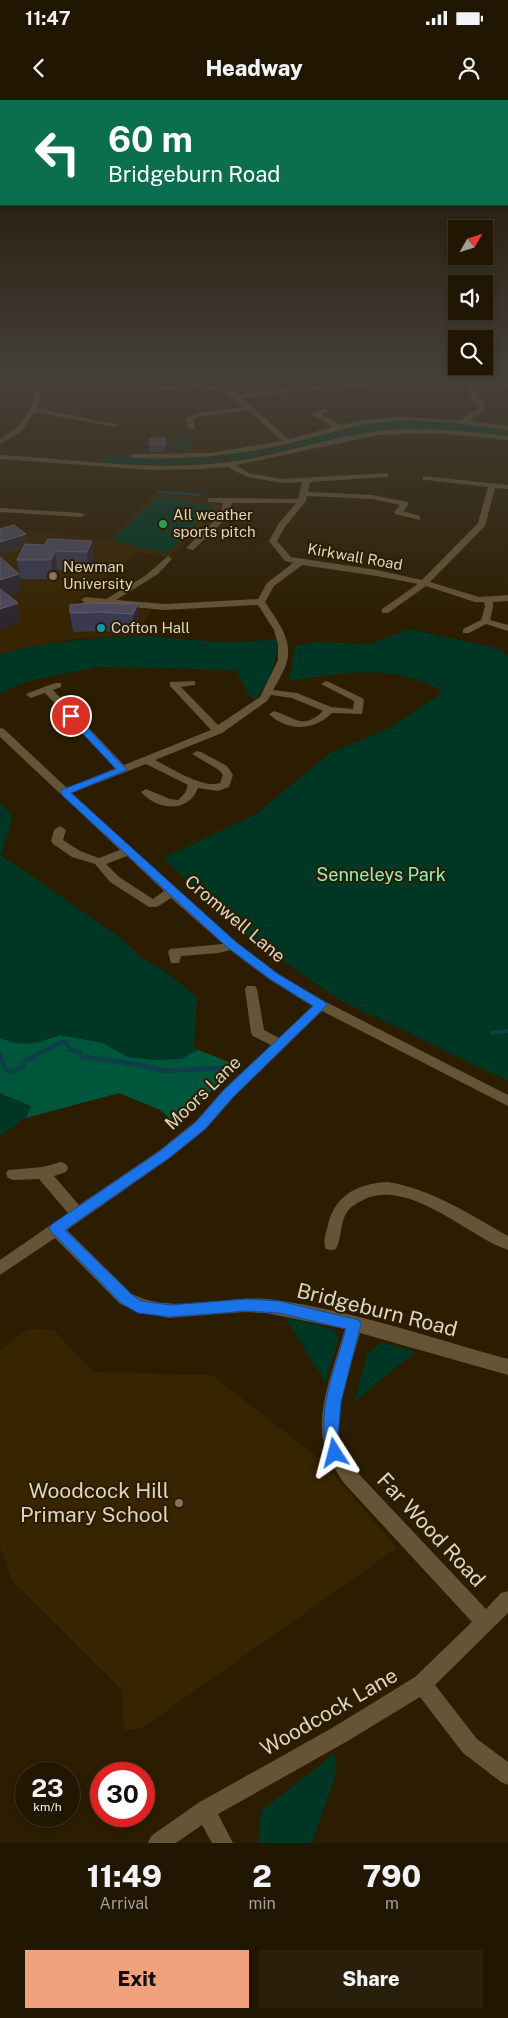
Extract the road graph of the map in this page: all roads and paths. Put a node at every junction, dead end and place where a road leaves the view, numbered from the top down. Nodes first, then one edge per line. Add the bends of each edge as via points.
1 (39, 460) edge
2 (246, 460) edge
3 (229, 464) junction
4 (386, 476) dead end
5 (426, 478) dead end
6 (306, 479) junction
7 (492, 486) junction
8 (508, 487) edge
9 (304, 498) junction
10 (210, 500) dead end
11 (229, 501) junction
12 (87, 508) dead end
13 (0, 510) edge
14 (417, 518) dead end
15 (199, 540) junction
16 (209, 544) dead end
17 (190, 548) dead end
18 (300, 562) junction
19 (176, 565) dead end
20 (424, 583) junction
21 (508, 598) edge
22 (85, 600) dead end
23 (488, 601) junction
24 (108, 602) junction
25 (261, 602) junction
26 (384, 611) dead end
27 (484, 621) junction
28 (508, 628) edge
29 (466, 631) dead end
30 (192, 683) dead end
31 (326, 684) dead end
32 (58, 685) dead end
33 (46, 689) junction
34 (268, 692) junction
35 (31, 695) dead end
36 (329, 710) junction
37 (274, 714) dead end
38 (0, 731) edge
39 (218, 731) junction
40 (197, 754) dead end
41 (147, 760) junction
42 (122, 770) junction
43 (194, 784) junction
44 (65, 792) junction
45 (146, 792) dead end
46 (60, 830) dead end
47 (129, 851) junction
48 (99, 862) junction
49 (172, 892) junction
50 (232, 945) junction
51 (175, 960) dead end
52 (251, 989) dead end
53 (321, 1005) junction
54 (280, 1044) junction
55 (508, 1101) edge
56 (61, 1168) dead end
57 (43, 1173) junction
58 (13, 1174) dead end
59 (78, 1214) junction
60 (56, 1229) junction
61 (331, 1244) dead end
62 (508, 1244) edge
63 (0, 1268) edge
64 (354, 1324) junction
65 (508, 1367) edge
66 (508, 1600) edge
67 (485, 1622) junction
68 (422, 1684) junction
69 (508, 1775) edge
70 (206, 1810) junction
71 (158, 1843) edge
72 (223, 1843) edge

1 - 3 street via 165,468
2 - 3 street
3 - 6 street via 247,475 264,479
4 - 6 street
5 - 7 street
6 - 9 street
7 - 8 street
7 - 20 street via 482,524
9 - 11 street
9 - 14 street via 372,497 405,504 398,512
9 - 18 street, Kirkwall Road via 276,533 273,542 288,559
10 - 11 street
11 - 15 street via 224,516
12 - 13 street via 78,519
15 - 16 street
15 - 17 street
18 - 20 street, Kirkwall Road
18 - 25 street via 270,585
19 - 24 street via 167,561
20 - 23 street, Kirkwall Road
20 - 26 street via 399,608
21 - 23 street
22 - 24 street
23 - 27 street
24 - 25 street via 165,607
25 - 34 street via 280,630 283,644 283,660
27 - 28 street
27 - 29 street
30 - 39 street via 173,684
31 - 36 street via 359,700 360,707 358,712
32 - 33 street
33 - 35 street
33 - 42 street
34 - 36 street via 294,695
34 - 39 street via 264,699
36 - 37 street via 311,724 298,727
38 - 44 street, Cromwell Lane
39 - 41 street
40 - 43 street via 223,768 228,775 225,785 218,788
41 - 42 street
41 - 43 street
42 - 44 street
43 - 45 street via 190,796 175,804
44 - 47 street, Cromwell Lane
46 - 48 street via 57,841 76,854
47 - 48 street
47 - 49 street, Cromwell Lane
48 - 49 street via 113,878 153,904
49 - 50 street, Cromwell Lane
50 - 51 street via 174,952
50 - 53 street, Cromwell Lane
52 - 54 street via 258,1033
53 - 54 street, Moors Lane
53 - 55 street, Cromwell Lane
54 - 59 street, Moors Lane via 201,1125
56 - 57 street
57 - 58 street
57 - 59 street
59 - 60 street, Moors Lane
60 - 63 street, Moors Lane
60 - 64 street, Bridgeburn Road via 126,1299 138,1306 170,1311 247,1305 279,1307
61 - 62 street via 342,1207 356,1196 387,1188 407,1191
64 - 65 street, Bridgeburn Road
64 - 67 street, Far Wood Road via 334,1402 331,1437 335,1453 349,1476
66 - 67 street, Woodcock Lane
67 - 68 street, Woodcock Lane
68 - 69 street via 470,1746
68 - 70 street, Woodcock Lane
70 - 71 street, Woodcock Lane
70 - 72 street

